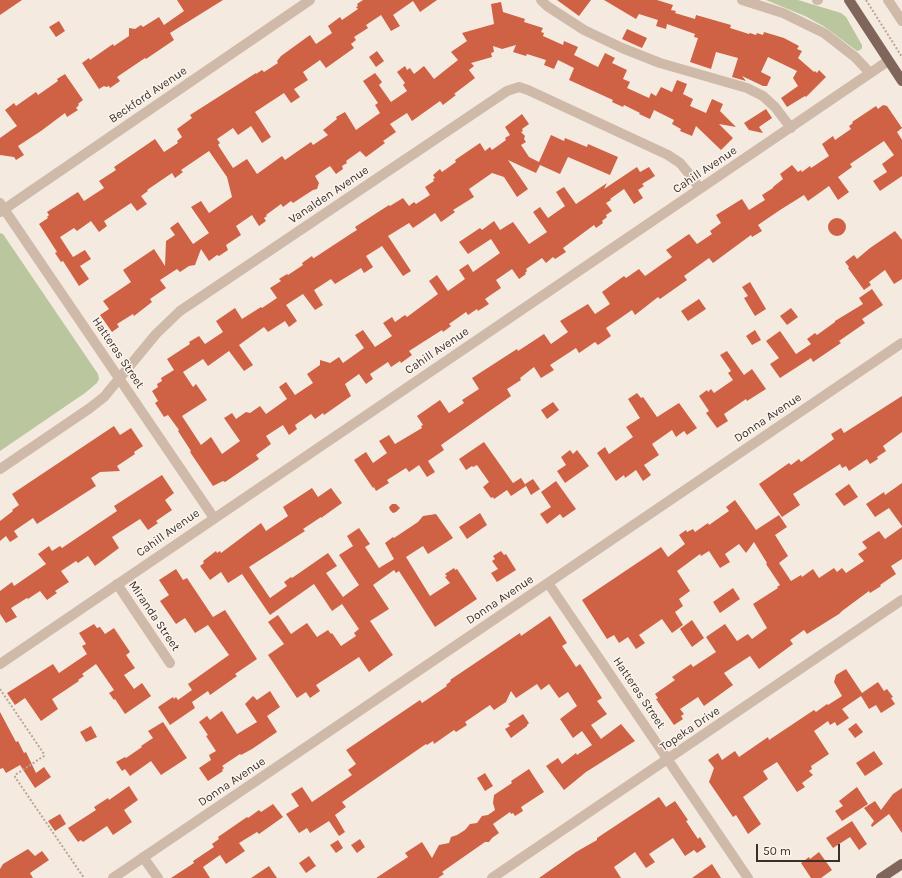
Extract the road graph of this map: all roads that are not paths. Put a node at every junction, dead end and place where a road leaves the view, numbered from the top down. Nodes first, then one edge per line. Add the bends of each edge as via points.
1 (310, 0) edge
2 (541, 0) edge
3 (742, 0) edge
4 (849, 0) edge
5 (888, 0) edge
6 (902, 21) edge
7 (888, 61) junction
8 (870, 73) junction
9 (902, 81) edge
10 (791, 128) junction
11 (700, 189) junction
12 (1, 208) edge
13 (902, 343) edge
14 (120, 378) junction
15 (0, 469) edge
16 (214, 518) junction
17 (548, 583) junction
18 (117, 584) junction
19 (902, 600) edge
20 (170, 662) dead end
21 (0, 664) edge
22 (668, 759) junction
23 (144, 857) junction
24 (902, 864) edge
25 (113, 878) edge
26 (158, 878) edge
27 (492, 878) edge
28 (748, 878) edge
29 (881, 878) edge

1 - 12 street, Beckford Avenue
2 - 10 street via 584,30 622,48 660,63 747,88 763,96
3 - 8 street via 783,13 824,33 855,56
4 - 7 main road
5 - 6 street
7 - 8 street, Cahill Avenue
7 - 9 main road
8 - 10 street, Cahill Avenue
10 - 11 street, Cahill Avenue
11 - 14 street, Vanalden Avenue via 680,163 668,155 519,87 507,91 180,311 156,334
11 - 16 street, Cahill Avenue
12 - 14 street, Hatteras Street
13 - 17 street, Donna Avenue
14 - 15 street, Vanalden Avenue via 104,397 90,408
14 - 16 street, Hatteras Street
16 - 18 street, Cahill Avenue
17 - 22 street, Hatteras Street
17 - 23 street, Donna Avenue
18 - 20 street, Miranda Street
18 - 21 street, Cahill Avenue
19 - 22 street, Topeka Drive
22 - 27 street, Topeka Drive
22 - 28 street, Hatteras Street
23 - 25 street, Donna Avenue
23 - 26 street
24 - 29 main road

